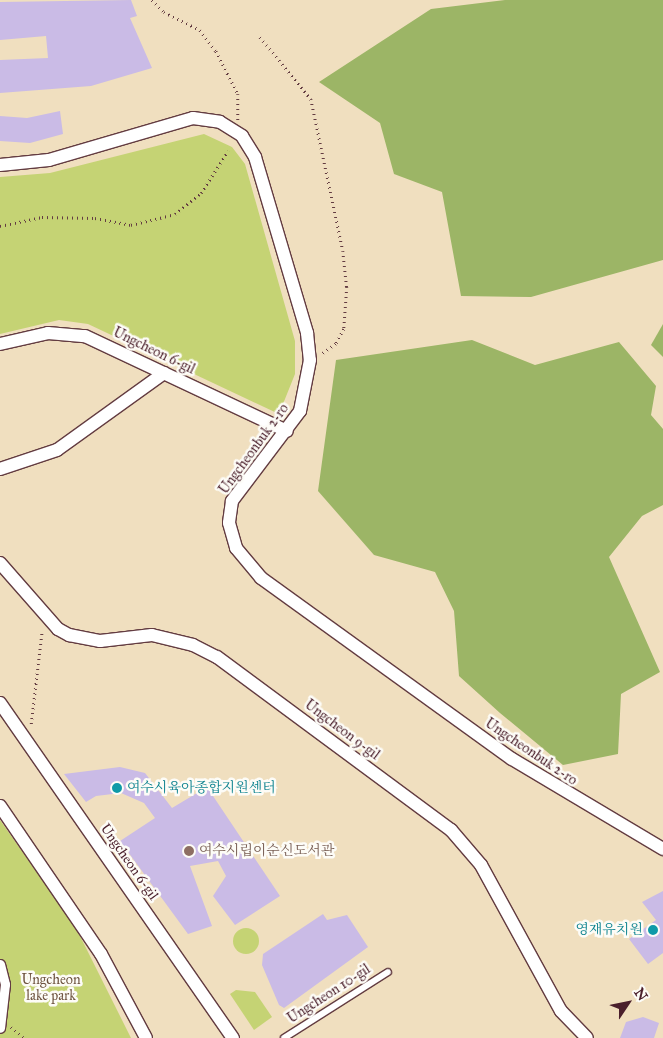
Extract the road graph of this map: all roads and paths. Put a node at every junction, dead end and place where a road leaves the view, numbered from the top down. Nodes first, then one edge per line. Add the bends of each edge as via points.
1 (152, 0) edge
2 (260, 37) dead end
3 (236, 131) junction
4 (228, 151) dead end
5 (0, 165) edge
6 (0, 226) edge
7 (0, 344) edge
8 (310, 360) junction
9 (164, 373) junction
10 (287, 431) junction
11 (0, 468) edge
12 (0, 563) edge
13 (44, 614) junction
14 (0, 703) edge
15 (28, 744) junction
16 (0, 806) edge
17 (663, 849) edge
18 (0, 964) edge
19 (388, 972) dead end
20 (2, 1028) edge
21 (24, 1038) edge
22 (146, 1038) edge
23 (233, 1038) edge
24 (284, 1038) edge
25 (587, 1038) edge

1 - 3 path via 164,12 200,30 227,67 238,94
2 - 8 path via 310,99 346,266 342,336 331,349
3 - 5 street via 220,122 193,118 49,160
3 - 8 street, Ungcheonbuk 2-ro via 255,157 307,333
4 - 6 path via 201,193 175,214 132,225 95,218 42,217
7 - 9 street, Ungcheon 6-gil via 48,333 85,336
8 - 10 street, Ungcheonbuk 2-ro via 306,393
9 - 10 street, Ungcheon 6-gil
9 - 11 street via 57,450
10 - 17 street, Ungcheonbuk 2-ro via 230,507 230,531 245,562 261,578 512,759
12 - 13 street, Ungcheon 9-gil
13 - 15 path
13 - 25 street, Ungcheon 9-gil via 58,629 81,640 152,635 209,653 451,830 481,865 561,1011
14 - 15 street, Ungcheon 6-gil
15 - 23 street, Ungcheon 6-gil
16 - 22 street via 101,954
18 - 20 street via 5,984
19 - 24 lane, Ungcheon 10-gil
20 - 21 path via 17,1030

